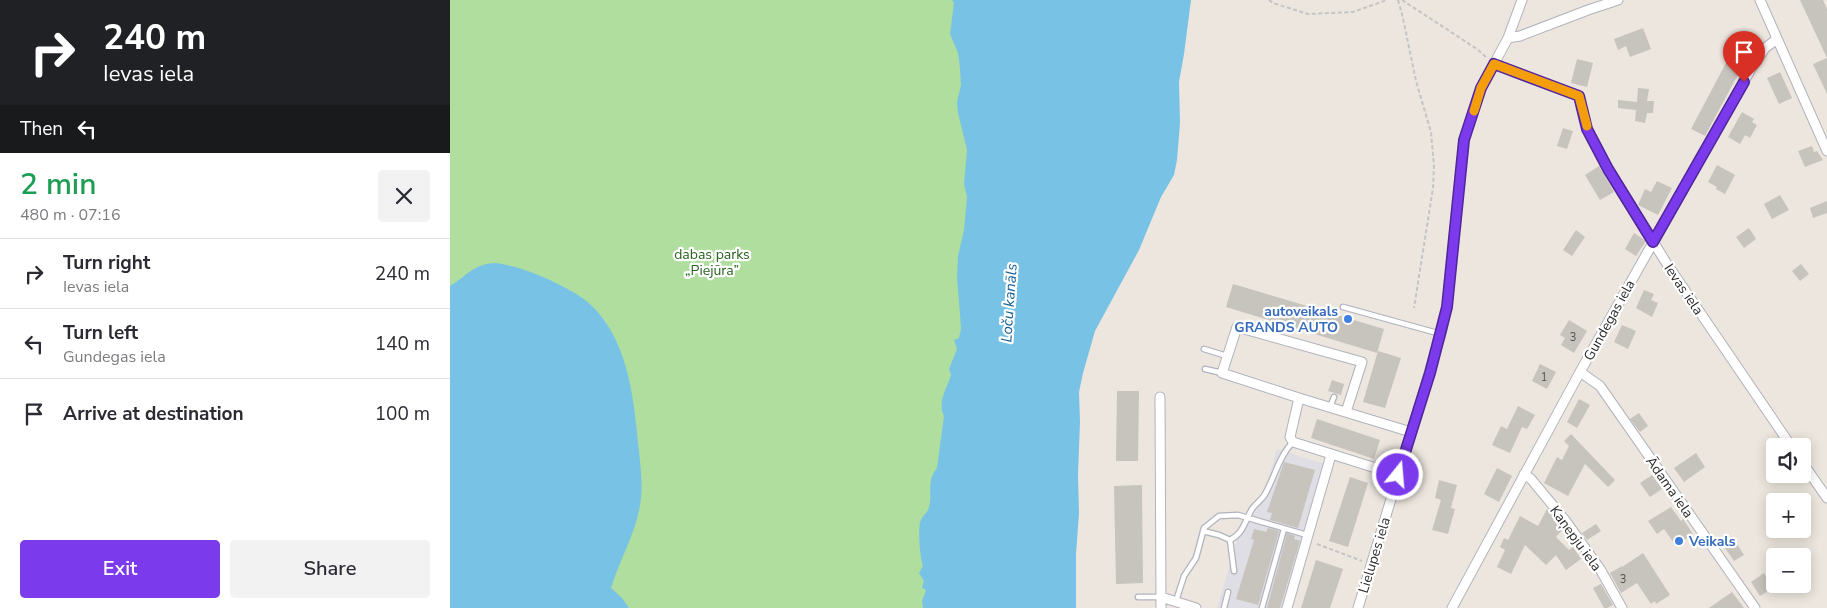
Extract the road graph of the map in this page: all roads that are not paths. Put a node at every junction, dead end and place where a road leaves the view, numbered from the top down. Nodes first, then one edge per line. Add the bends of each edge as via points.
1 (1522, 0) edge
2 (1618, 0) edge
3 (1760, 0) edge
4 (1508, 38) junction
5 (1777, 39) junction
6 (1494, 64) junction
7 (1827, 151) edge
8 (1653, 242) junction
9 (1343, 307) dead end
10 (1441, 334) junction
11 (1204, 349) dead end
12 (1227, 356) junction
13 (1205, 369) dead end
14 (1580, 372) junction
15 (1222, 373) junction
16 (1160, 397) dead end
17 (1334, 397) dead end
18 (1299, 398) junction
19 (1330, 407) junction
20 (1346, 412) junction
21 (1411, 432) junction
22 (1787, 438) edge
23 (1293, 442) junction
24 (1331, 455) junction
25 (1524, 474) junction
26 (1398, 475) junction
27 (1811, 475) edge
28 (1827, 498) edge
29 (1247, 518) junction
30 (1284, 529) junction
31 (1203, 531) junction
32 (1307, 538) junction
33 (1230, 540) junction
34 (1234, 571) dead end
35 (1228, 592) dead end
36 (1138, 597) dead end
37 (1161, 597) junction
38 (1176, 601) junction
39 (1161, 608) edge
40 (1196, 608) edge
41 (1224, 608) edge
42 (1262, 608) edge
43 (1286, 608) edge
44 (1358, 608) edge
45 (1452, 608) edge
46 (1622, 608) edge
47 (1755, 608) edge

1 - 4 street, Lielupes iela
2 - 4 street
3 - 5 street
4 - 6 street, Lielupes iela
5 - 7 street
5 - 8 street, Gundegas iela via 1765,48 1751,69
6 - 8 street, Ievas iela via 1579,96 1587,129
6 - 10 street, Lielupes iela via 1481,88 1464,140 1447,307
8 - 14 street, Gundegas iela
8 - 22 street, Ievas iela
9 - 10 lane
10 - 21 street, Lielupes iela
11 - 12 lane
12 - 15 street
12 - 20 street via 1237,327 1362,362
13 - 15 lane
14 - 25 street, Gundegas iela
14 - 47 street, Ādama iela via 1600,386
15 - 18 street
16 - 37 street
17 - 19 lane
18 - 19 street
18 - 23 street via 1290,437
19 - 20 street
20 - 21 street
21 - 26 street, Lielupes iela
23 - 24 street
23 - 29 lane via 1283,452 1264,496
24 - 26 street
24 - 32 street
25 - 45 street, Gundegas iela
25 - 46 street, Kaņepju iela via 1565,520 1600,568
26 - 44 street, Lielupes iela
27 - 28 street
29 - 30 lane
29 - 31 lane via 1219,516
29 - 33 lane via 1239,535
30 - 32 lane
30 - 42 lane
31 - 33 lane
31 - 38 lane via 1196,558 1184,576
32 - 43 street
33 - 34 lane
35 - 41 lane
36 - 37 lane
37 - 38 street
37 - 39 street
38 - 40 street

